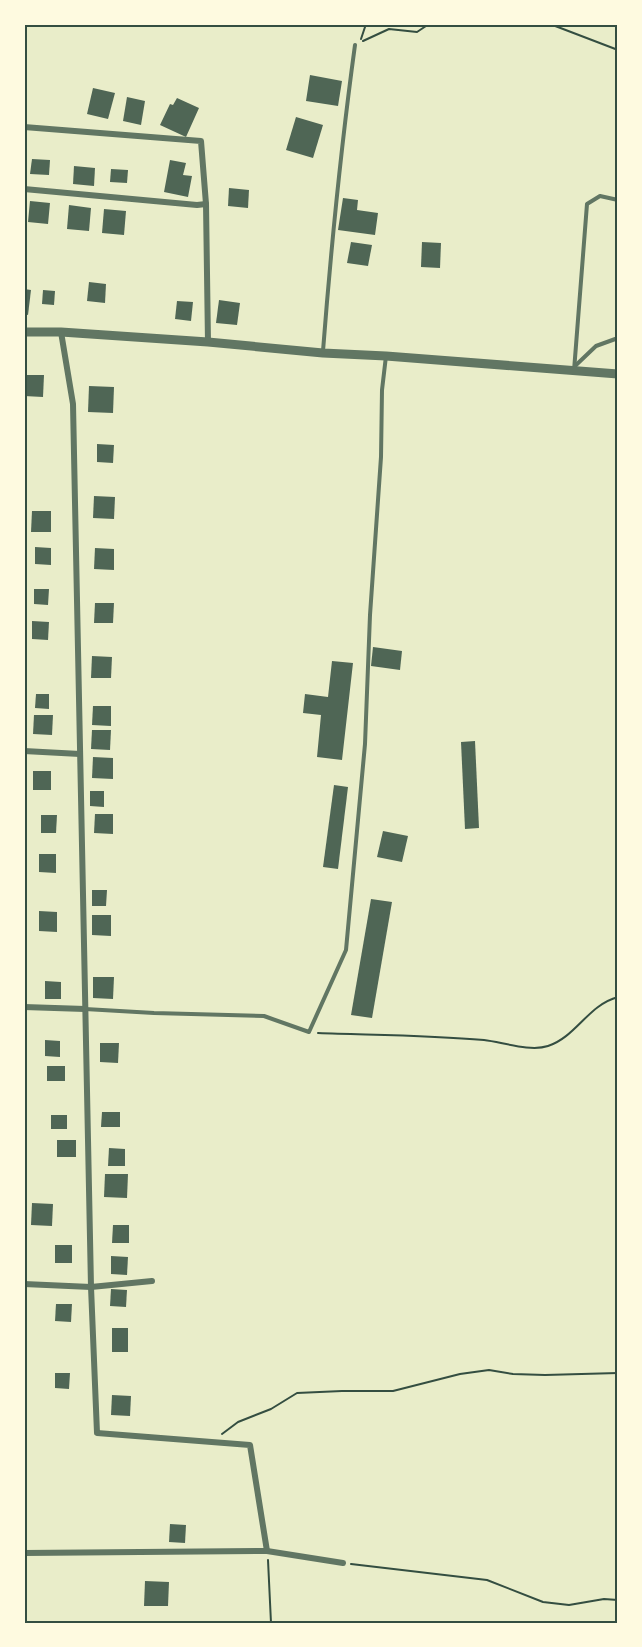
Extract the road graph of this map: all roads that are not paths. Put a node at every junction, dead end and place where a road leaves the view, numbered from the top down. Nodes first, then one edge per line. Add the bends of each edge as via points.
1 (355, 45) road end
2 (24, 127) edge
3 (24, 189) edge
4 (618, 200) edge
5 (206, 204) junction
6 (24, 332) edge
7 (61, 332) junction
8 (618, 338) edge
9 (208, 342) junction
10 (323, 353) junction
11 (386, 356) junction
12 (574, 369) junction
13 (618, 374) edge
14 (24, 752) edge
15 (80, 754) junction
16 (24, 1007) edge
17 (85, 1009) junction
18 (152, 1281) dead end
19 (24, 1284) edge
20 (91, 1287) junction
21 (267, 1551) junction
22 (24, 1553) edge
23 (343, 1563) road end

1 - 10 lane via 336,189
2 - 5 street via 201,141
3 - 5 street
4 - 12 lane via 600,196 587,204
5 - 9 street
6 - 7 street
7 - 9 street
7 - 15 street via 73,404
8 - 12 lane via 596,346
9 - 10 street
10 - 11 street
11 - 12 street
11 - 17 lane via 365,744 346,950 309,1032 264,1016
12 - 13 street
14 - 15 street
15 - 17 street
16 - 17 street
17 - 20 street
18 - 20 street
19 - 20 street
20 - 21 street via 97,1433 250,1445
21 - 22 street
21 - 23 street

